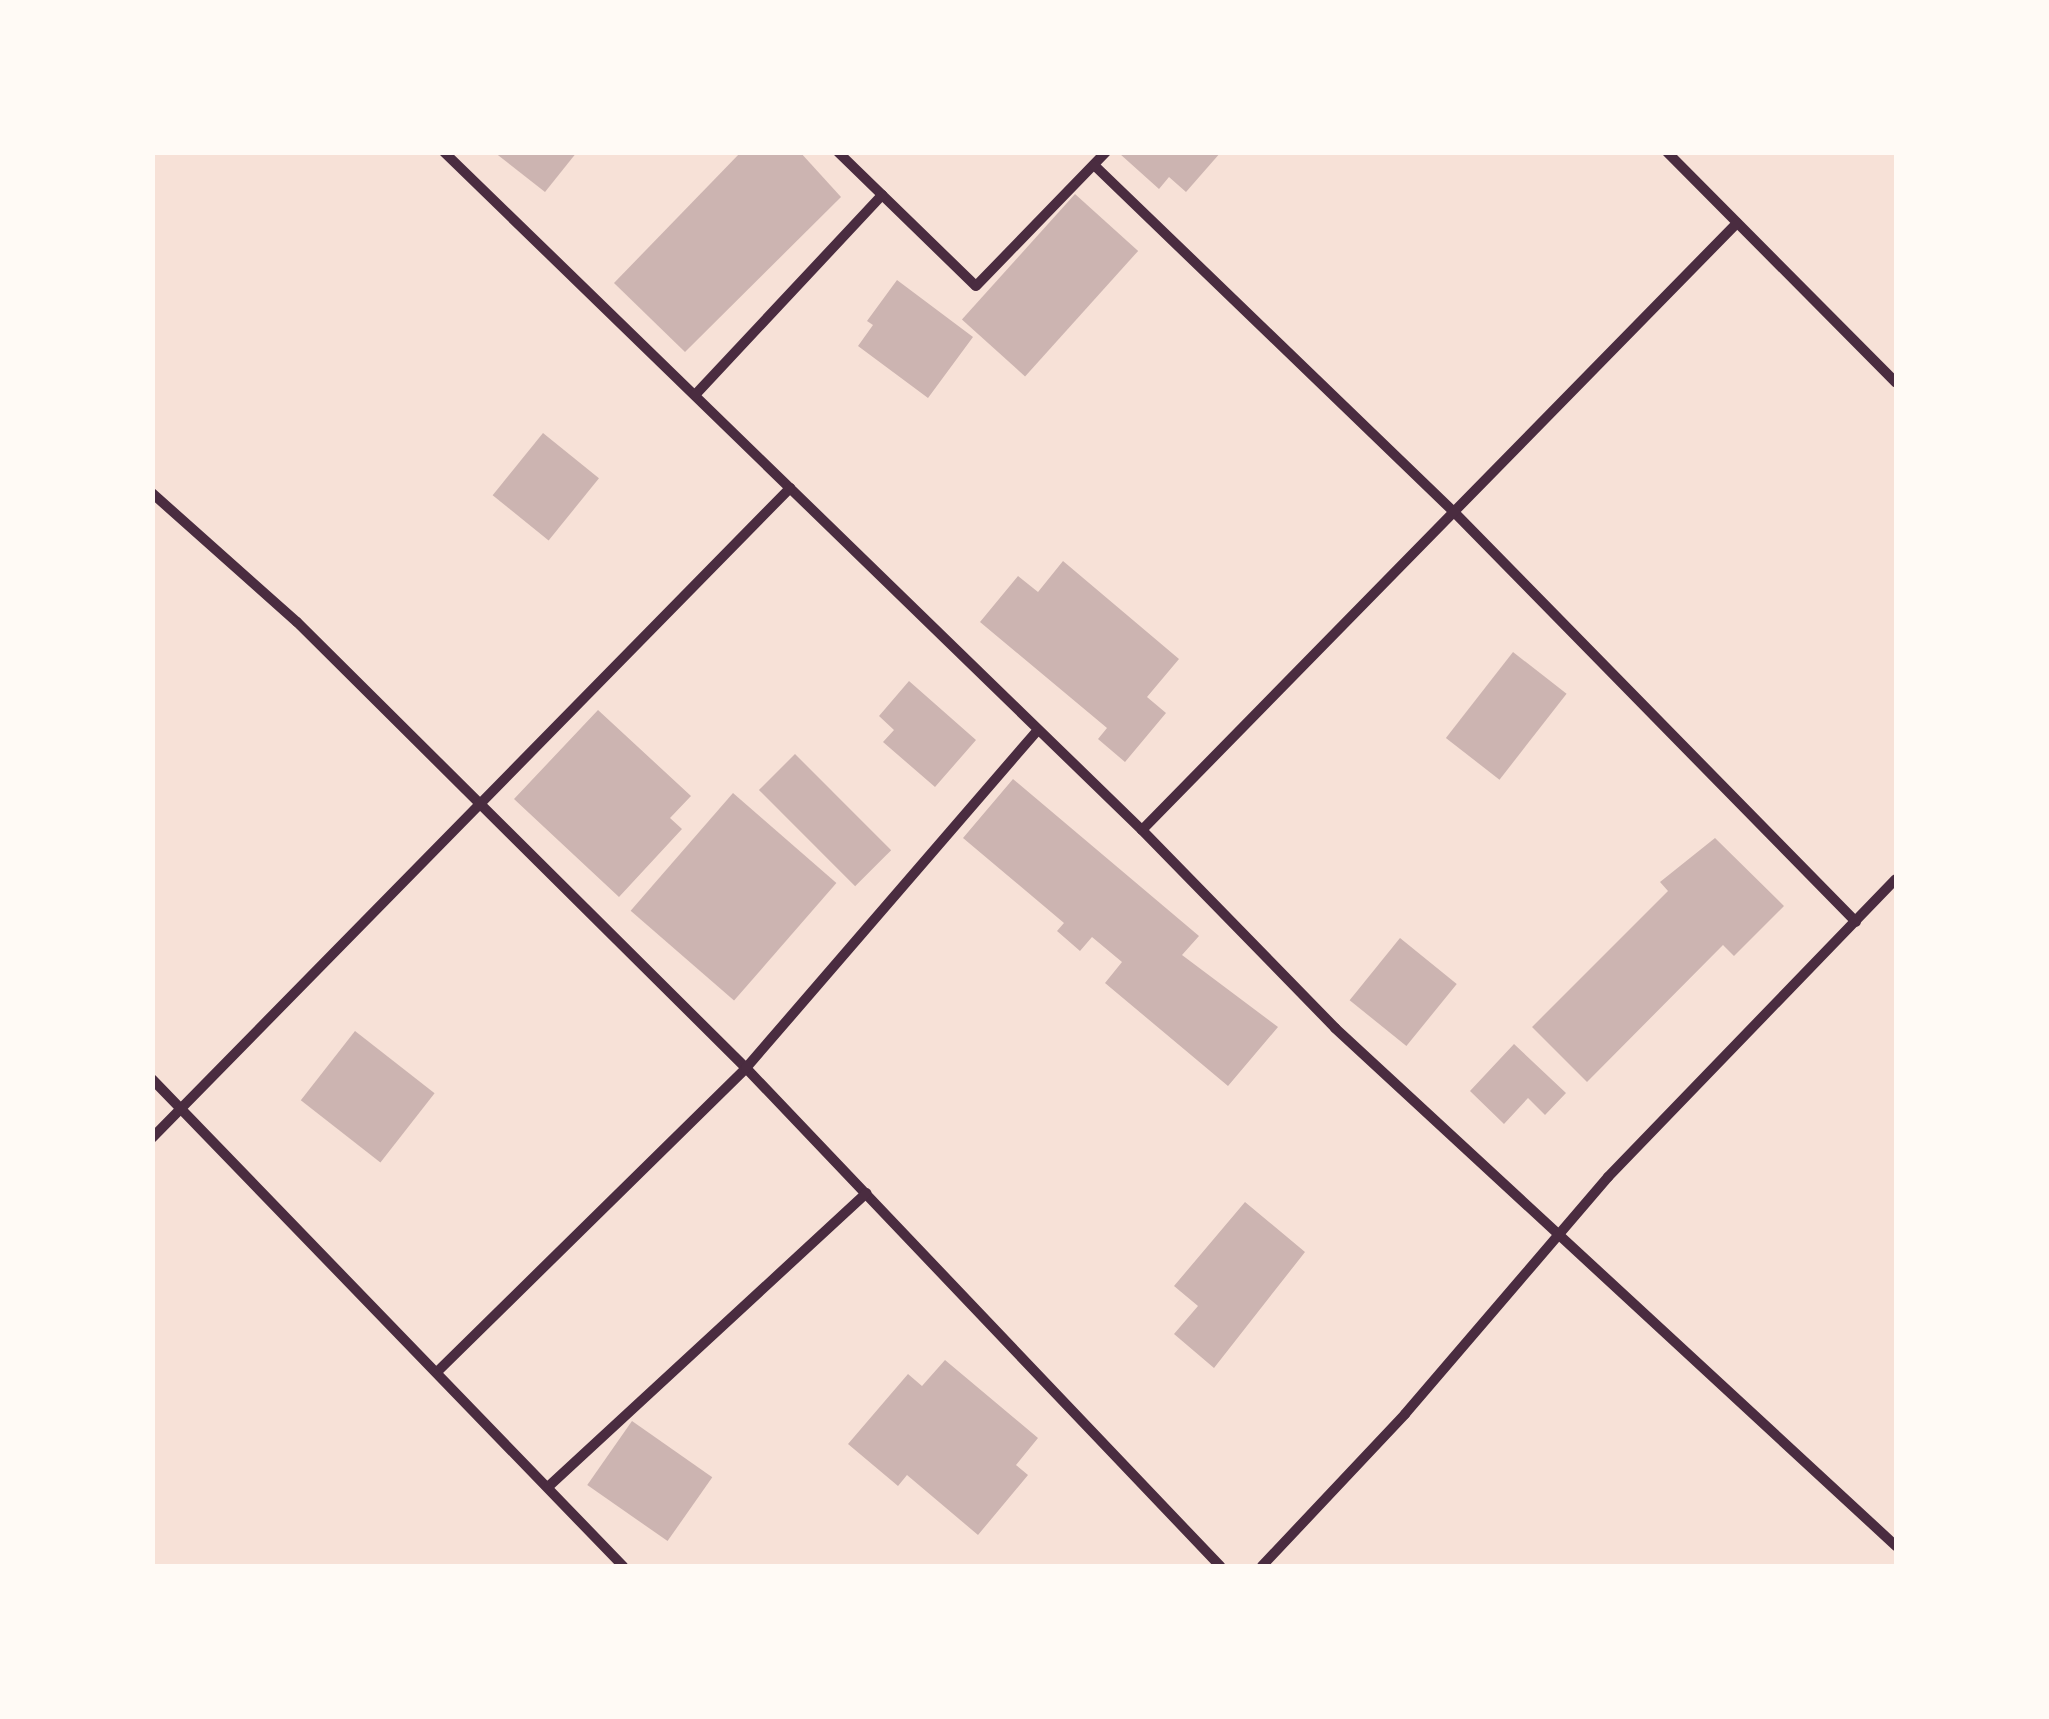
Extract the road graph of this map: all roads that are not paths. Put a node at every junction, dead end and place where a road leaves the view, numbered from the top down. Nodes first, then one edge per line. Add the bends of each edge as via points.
1 (444, 152) edge
2 (838, 152) edge
3 (1106, 152) edge
4 (1667, 152) edge
5 (1094, 164) junction
6 (882, 195) junction
7 (1738, 224) junction
8 (1896, 383) edge
9 (695, 395) junction
10 (790, 488) junction
11 (152, 493) edge
12 (1454, 512) junction
13 (1036, 732) junction
14 (482, 802) junction
15 (1142, 830) junction
16 (1896, 879) edge
17 (1856, 922) junction
18 (746, 1068) junction
19 (152, 1079) edge
20 (183, 1109) junction
21 (152, 1138) edge
22 (866, 1193) junction
23 (1560, 1235) junction
24 (438, 1370) junction
25 (549, 1486) junction
26 (1896, 1546) edge
27 (623, 1566) edge
28 (1220, 1566) edge
29 (1262, 1566) edge

1 - 9 street
2 - 6 street
3 - 5 street
4 - 7 street
5 - 6 street via 976,286
5 - 12 street
6 - 9 street
7 - 8 street
7 - 12 street
9 - 10 street
10 - 13 street
10 - 14 street
11 - 14 street
12 - 15 street
12 - 17 street
13 - 15 street
13 - 18 street
14 - 18 street
14 - 20 street
15 - 23 street via 1335,1028
16 - 17 street
17 - 23 street
18 - 22 street
18 - 24 street
19 - 20 street
20 - 21 street
20 - 24 street
22 - 25 street
22 - 28 street
23 - 26 street
23 - 29 street
24 - 25 street
25 - 27 street

